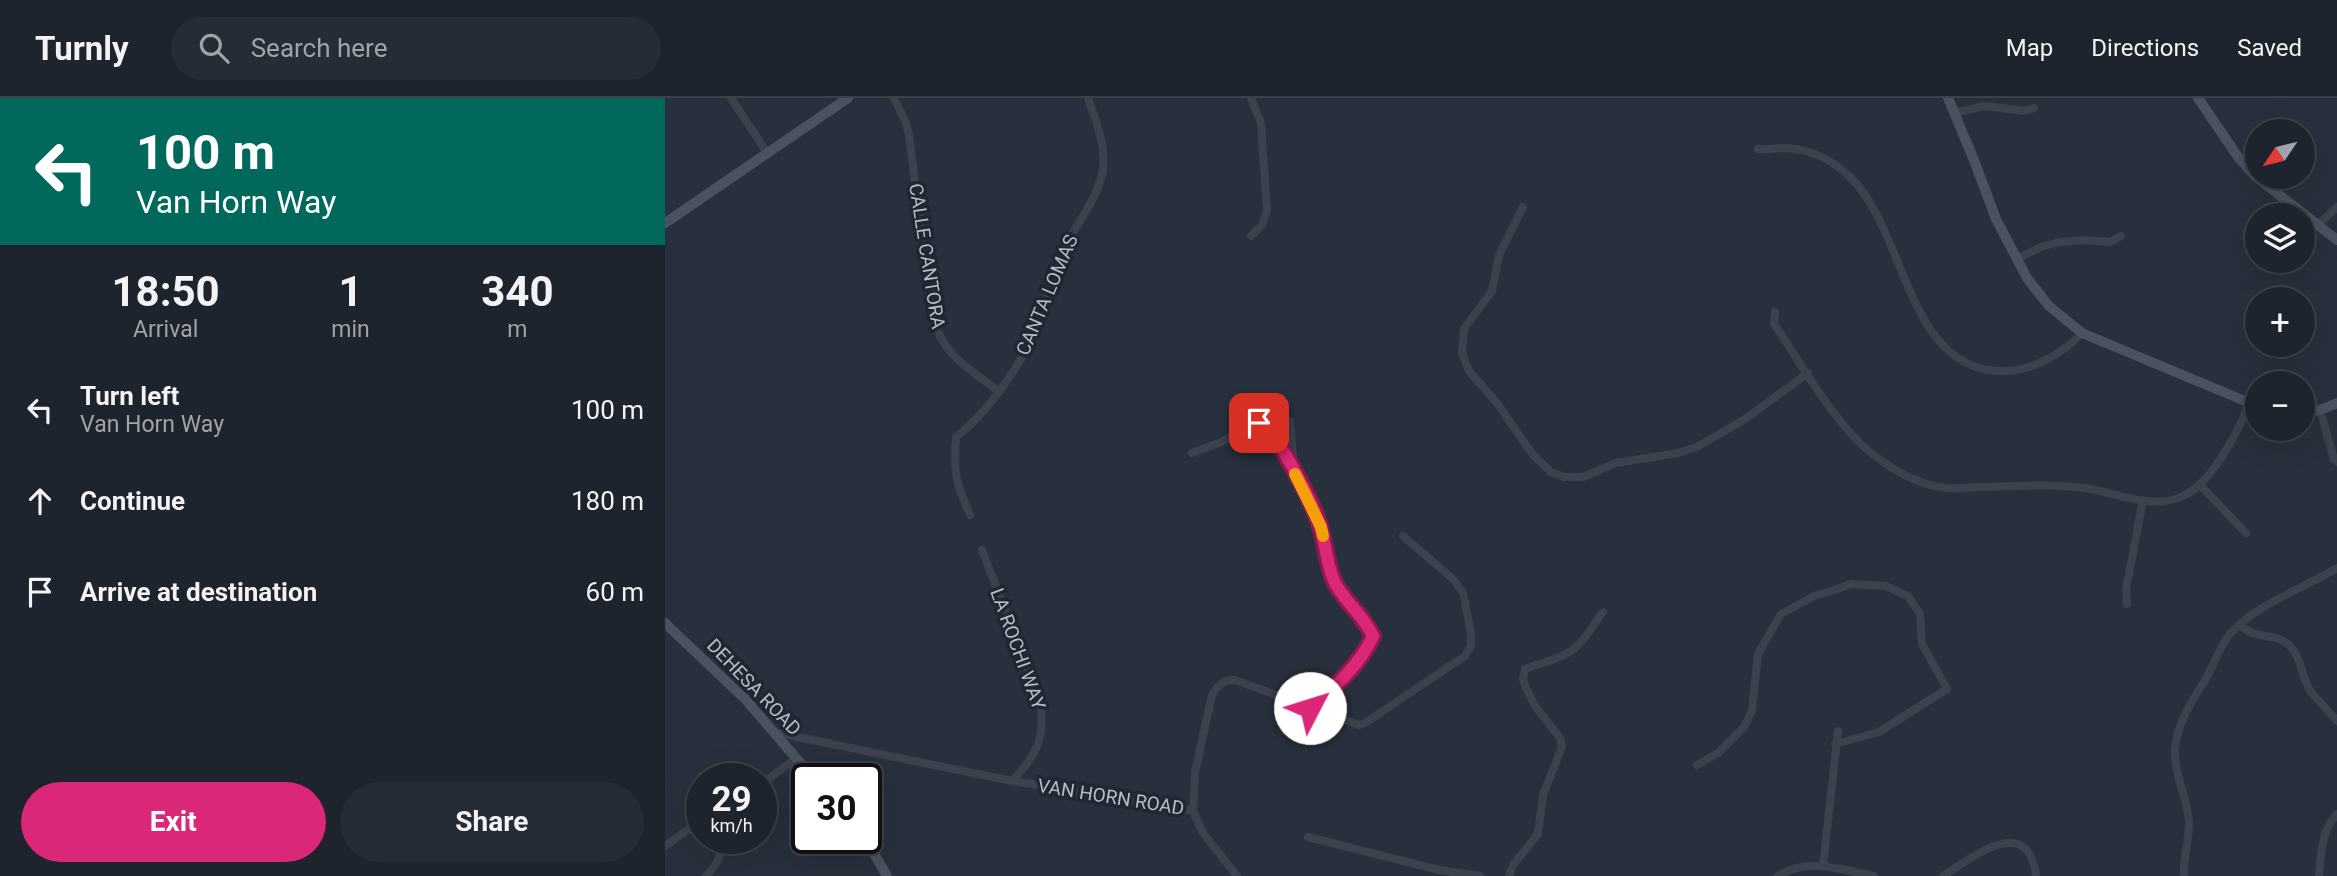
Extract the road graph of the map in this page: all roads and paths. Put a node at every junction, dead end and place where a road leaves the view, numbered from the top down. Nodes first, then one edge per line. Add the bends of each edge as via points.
1 (731, 98) edge
2 (848, 98) edge
3 (894, 98) edge
4 (1088, 98) edge
5 (1251, 98) edge
6 (1948, 98) edge
7 (2199, 98) edge
8 (2034, 108) dead end
9 (1954, 113) junction
10 (1758, 149) dead end
11 (768, 154) junction
12 (1523, 207) dead end
13 (2337, 207) edge
14 (665, 223) edge
15 (2318, 225) junction
16 (1251, 236) dead end
17 (2120, 236) dead end
18 (2337, 240) edge
19 (2017, 259) junction
20 (1775, 312) dead end
21 (2082, 332) junction
22 (1808, 373) junction
23 (998, 391) junction
24 (2245, 401) edge
25 (2337, 403) edge
26 (2315, 410) edge
27 (2319, 410) junction
28 (2245, 418) edge
29 (1290, 421) dead end
30 (1192, 453) dead end
31 (2337, 462) edge
32 (1294, 472) junction
33 (2200, 485) junction
34 (2143, 500) junction
35 (970, 515) dead end
36 (2246, 533) dead end
37 (1402, 536) dead end
38 (982, 550) dead end
39 (2337, 568) edge
40 (2127, 604) dead end
41 (1603, 612) dead end
42 (665, 623) edge
43 (2240, 625) junction
44 (1310, 708) junction
45 (2337, 721) edge
46 (1838, 731) dead end
47 (773, 732) junction
48 (1835, 744) junction
49 (797, 758) junction
50 (801, 763) edge
51 (1697, 765) dead end
52 (777, 773) edge
53 (1011, 781) junction
54 (1192, 811) junction
55 (2337, 814) edge
56 (686, 831) edge
57 (1308, 837) dead end
58 (665, 846) edge
59 (720, 854) edge
60 (874, 854) edge
61 (1819, 870) edge
62 (706, 876) edge
63 (887, 876) edge
64 (1237, 876) edge
65 (1480, 876) edge
66 (1509, 876) edge
67 (1779, 876) edge
68 (1874, 876) edge
69 (1943, 876) edge
70 (2036, 876) edge
71 (2184, 876) edge
72 (2319, 876) edge

1 - 11 street
2 - 11 street
3 - 23 street, CALLE CANTORA via 909,135 937,334 951,355
4 - 23 street, CANTA LOMAS via 1103,150 1100,182 1061,257 1033,338
5 - 16 street via 1261,123 1267,210 1262,225
6 - 9 street
7 - 15 street via 2254,175
8 - 9 street via 1985,106
9 - 19 street
10 - 21 street via 1814,153 1852,180 1879,217 1928,328 1958,359 1982,369 2017,370 2057,354
11 - 14 street
12 - 22 street via 1499,255 1492,290 1464,329 1462,353 1469,371 1551,472 1583,477 1616,463 1697,447
13 - 15 street
15 - 18 street
17 - 19 street via 2110,242 2060,242
19 - 21 street via 2041,297
20 - 22 street via 1774,324
21 - 24 street
22 - 34 street via 1860,444 1913,478 1946,488 2056,486
23 - 35 street, CANTA LOMAS via 956,437 955,477
25 - 27 street
26 - 27 street
27 - 31 street
28 - 33 street
29 - 32 street
30 - 32 street via 1259,423
32 - 44 street via 1321,527 1336,585 1373,636 1336,686
33 - 34 street via 2172,500
33 - 36 street
34 - 40 street
37 - 44 street, VAN HORN ROAD via 1463,593 1471,646 1465,656 1365,723 1355,724
38 - 53 street, LA ROCHI WAY via 1042,713 1041,740 1030,762
39 - 43 street
41 - 66 street via 1571,651 1525,669 1526,688 1562,747 1543,796 1538,834 1513,864
42 - 47 street, DEHESA ROAD
43 - 45 street via 2256,636 2276,638 2289,646 2312,693
43 - 71 street via 2217,652 2176,740 2177,771 2189,822
44 - 54 street, VAN HORN ROAD via 1235,680 1214,690 1195,772
46 - 48 street
47 - 49 street, DEHESA ROAD
47 - 53 street, VAN HORN ROAD
48 - 51 street via 1879,732 1947,689 1922,644 1915,604 1886,586 1851,584 1814,596 1781,614 1758,654 1752,711 1744,727 1718,753
48 - 61 street
49 - 50 street, DEHESA ROAD
49 - 52 street
53 - 54 street, VAN HORN ROAD
54 - 64 street
55 - 72 street via 2326,830
56 - 58 street
57 - 65 street
59 - 62 street
60 - 63 street
61 - 67 street via 1801,867
61 - 68 street
69 - 70 street via 1993,845 2015,842 2028,851

